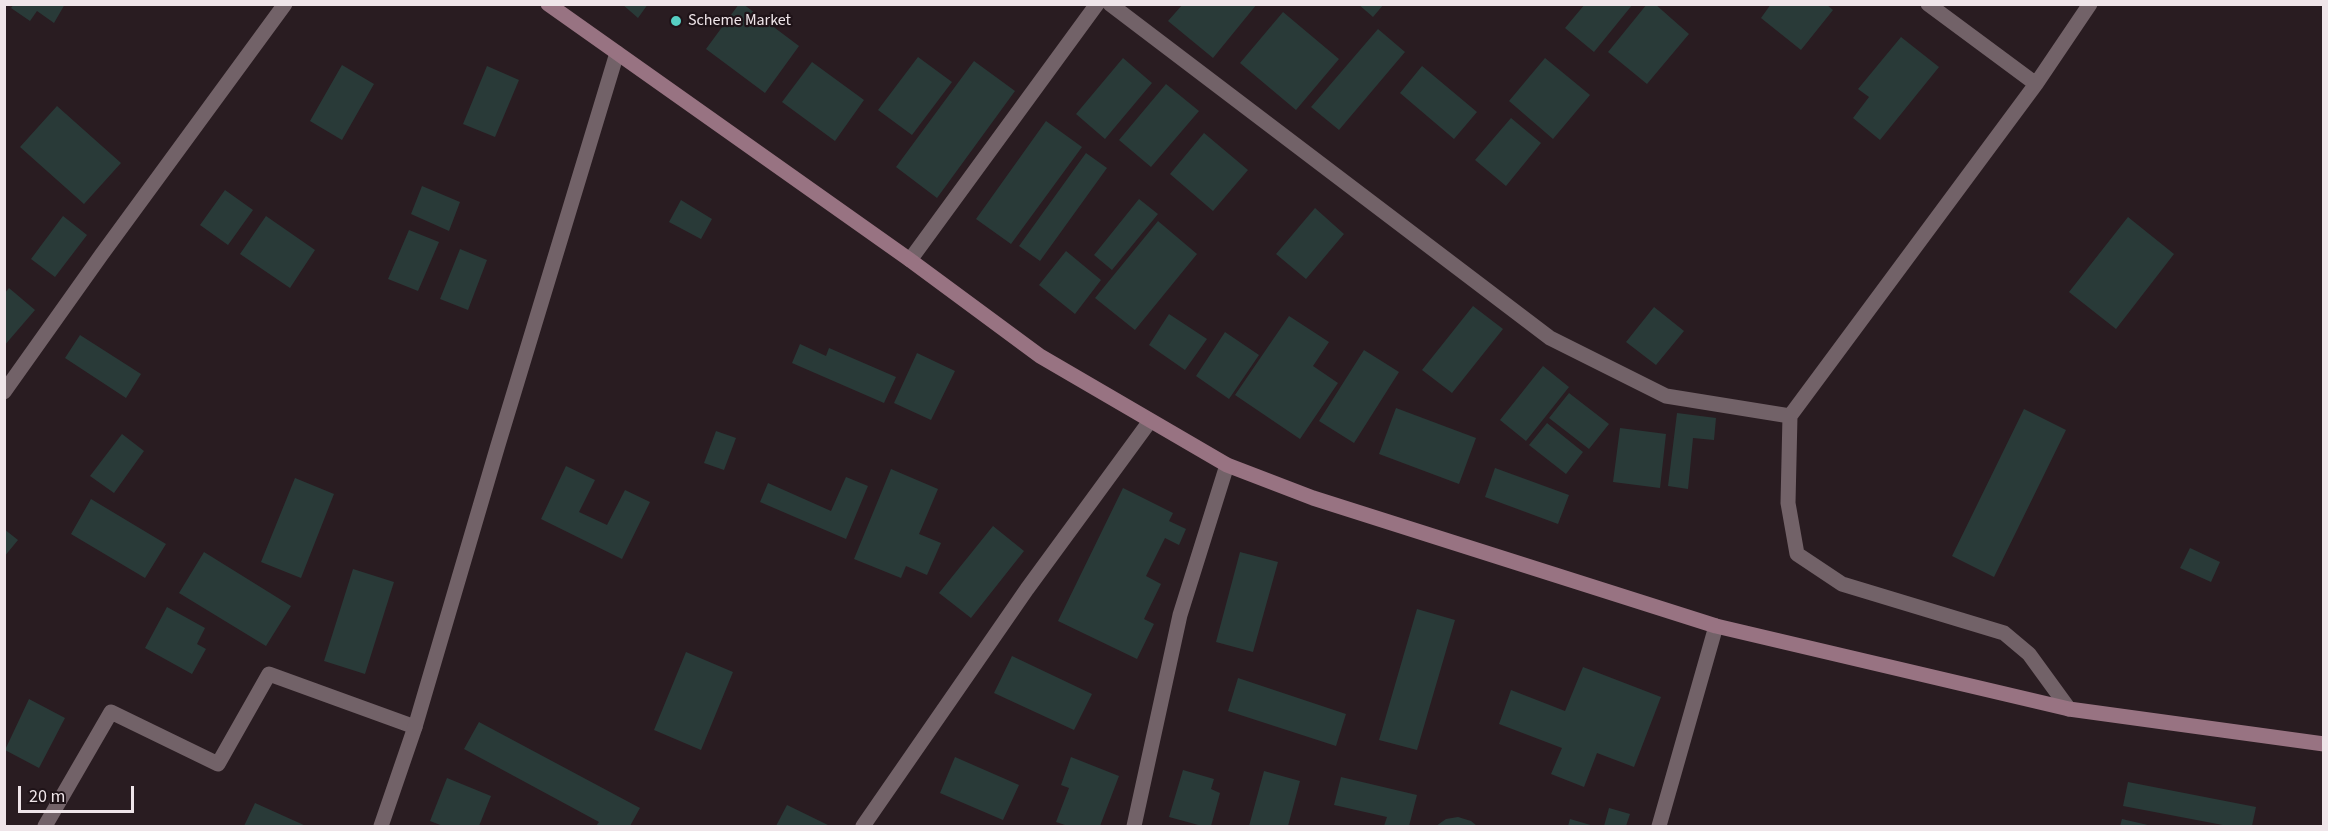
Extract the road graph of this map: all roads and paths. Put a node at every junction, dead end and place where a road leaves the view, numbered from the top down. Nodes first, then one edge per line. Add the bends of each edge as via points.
1 (285, 4) edge
2 (548, 4) edge
3 (1097, 4) edge
4 (1110, 4) edge
5 (1928, 4) edge
6 (2090, 4) edge
7 (617, 53) junction
8 (2036, 84) junction
9 (910, 260) junction
10 (4, 392) edge
11 (1790, 416) junction
12 (1150, 421) junction
13 (1227, 465) junction
14 (1716, 626) junction
15 (2069, 708) junction
16 (415, 727) junction
17 (2324, 744) edge
18 (45, 826) edge
19 (381, 826) edge
20 (863, 826) edge
21 (1134, 826) edge
22 (1659, 826) edge

1 - 10 street
2 - 7 main road
3 - 9 street
4 - 11 street via 1550,338 1666,396
5 - 8 street
6 - 8 street
7 - 9 main road
7 - 16 street
8 - 11 street
9 - 12 main road via 1040,356
11 - 15 street via 1788,502 1797,554 1842,584 2004,633 2029,654
12 - 13 main road
12 - 20 street
13 - 14 main road via 1313,498
13 - 21 street via 1180,615
14 - 15 main road
14 - 22 street
15 - 17 main road
16 - 18 street via 269,674 219,764 111,712
16 - 19 street

